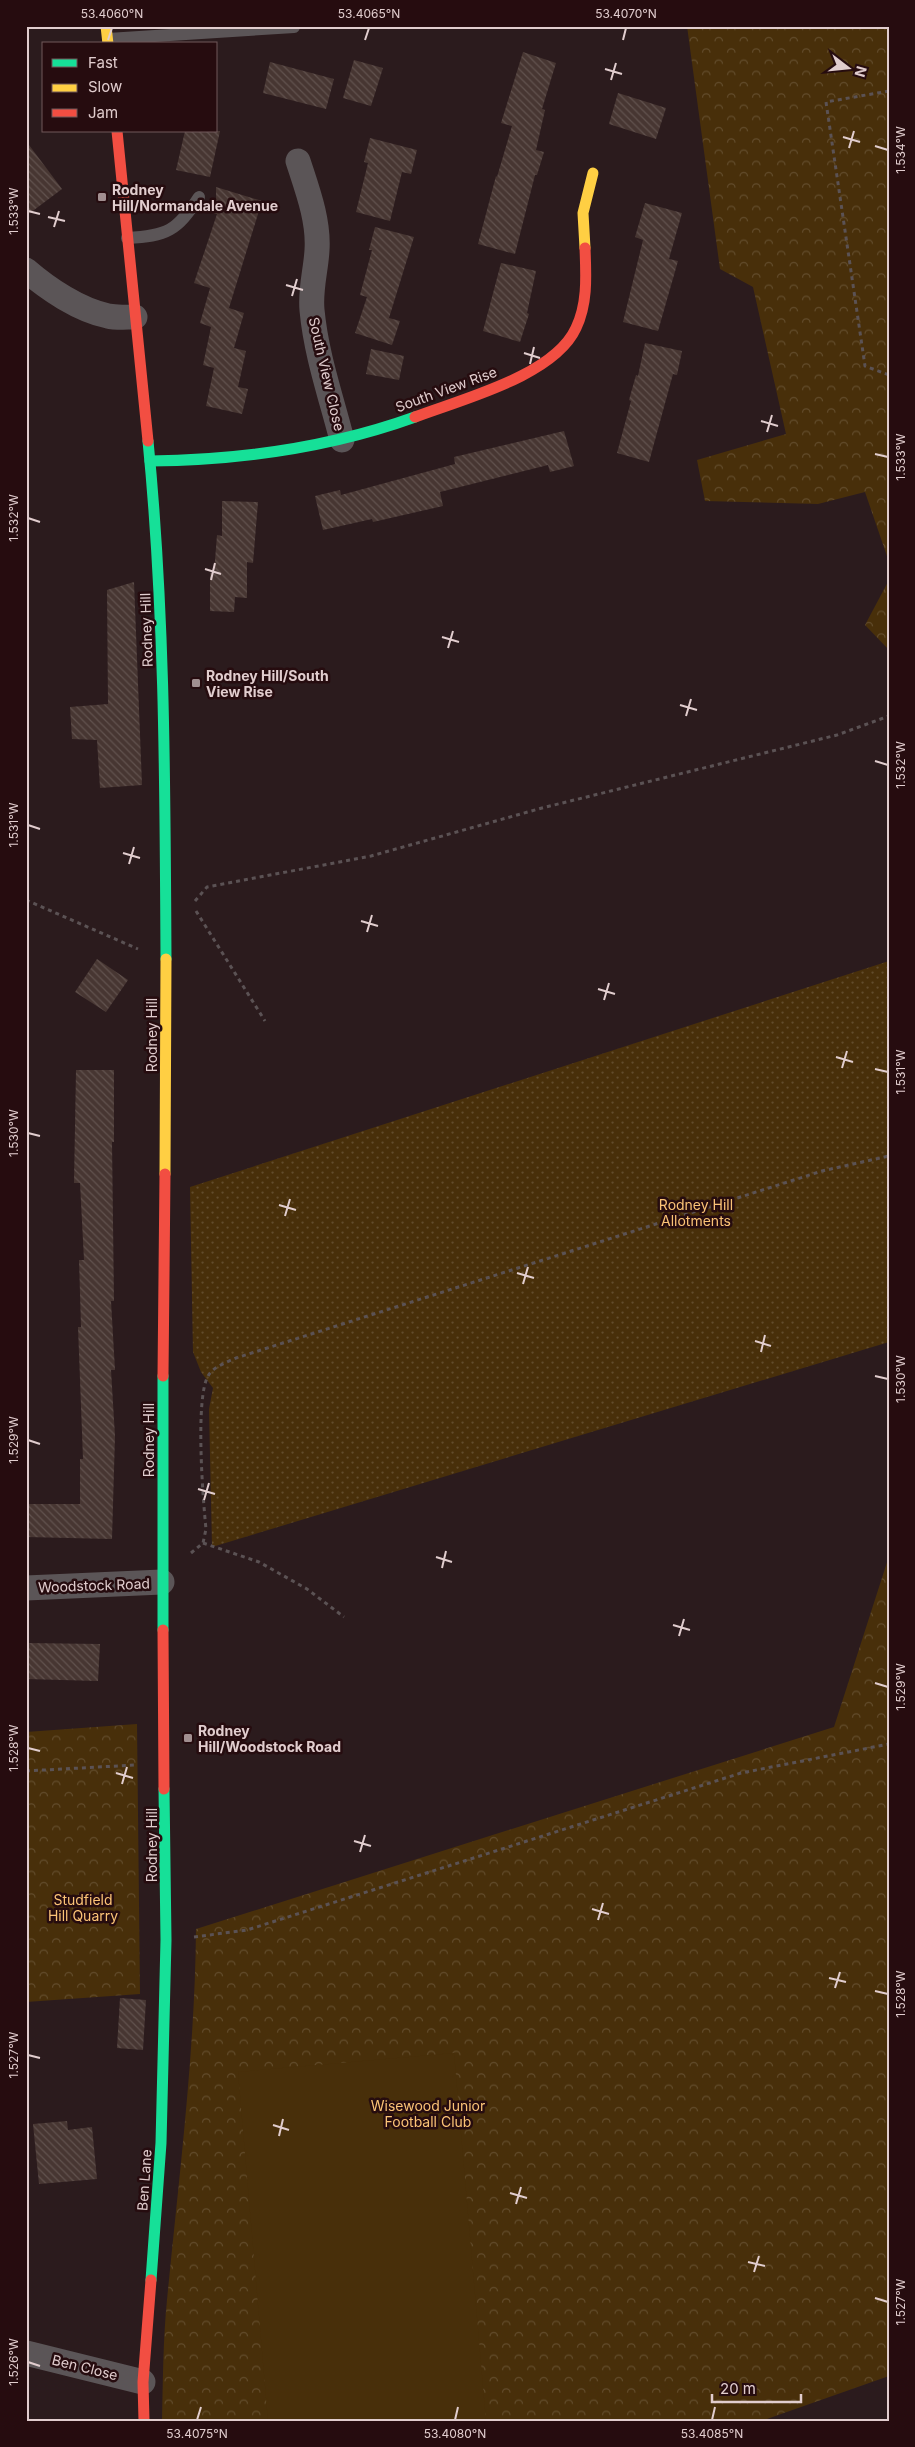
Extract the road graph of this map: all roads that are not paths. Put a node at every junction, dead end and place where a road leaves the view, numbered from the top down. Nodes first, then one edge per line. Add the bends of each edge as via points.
1 (106, 26) edge
2 (294, 27) edge
3 (108, 42) edge
4 (117, 132) edge
5 (298, 161) dead end
6 (593, 173) dead end
7 (199, 197) dead end
8 (127, 238) junction
9 (26, 270) edge
10 (135, 318) junction
11 (342, 440) junction
12 (150, 461) junction
13 (162, 1573) junction
14 (26, 1588) edge
15 (166, 1940) joint
16 (26, 2353) edge
17 (143, 2382) junction
18 (144, 2421) edge

1 - 3 street
2 - 3 lane
4 - 8 street, Rodney Hill
5 - 11 street, South View Close via 316,227 312,309
6 - 11 street, South View Rise via 583,211 584,303 576,329 561,351 540,369 407,420
7 - 8 lane via 185,220 169,232
8 - 10 street, Rodney Hill
9 - 10 street via 38,281 82,306 108,316
10 - 12 street, Rodney Hill
11 - 12 street, South View Rise via 247,457
12 - 13 street, Rodney Hill via 160,585 164,722 166,961
13 - 14 street, Woodstock Road
13 - 15 street, Rodney Hill
15 - 17 street, Ben Lane via 161,2143
16 - 17 street, Ben Close
17 - 18 street, Ben Lane

